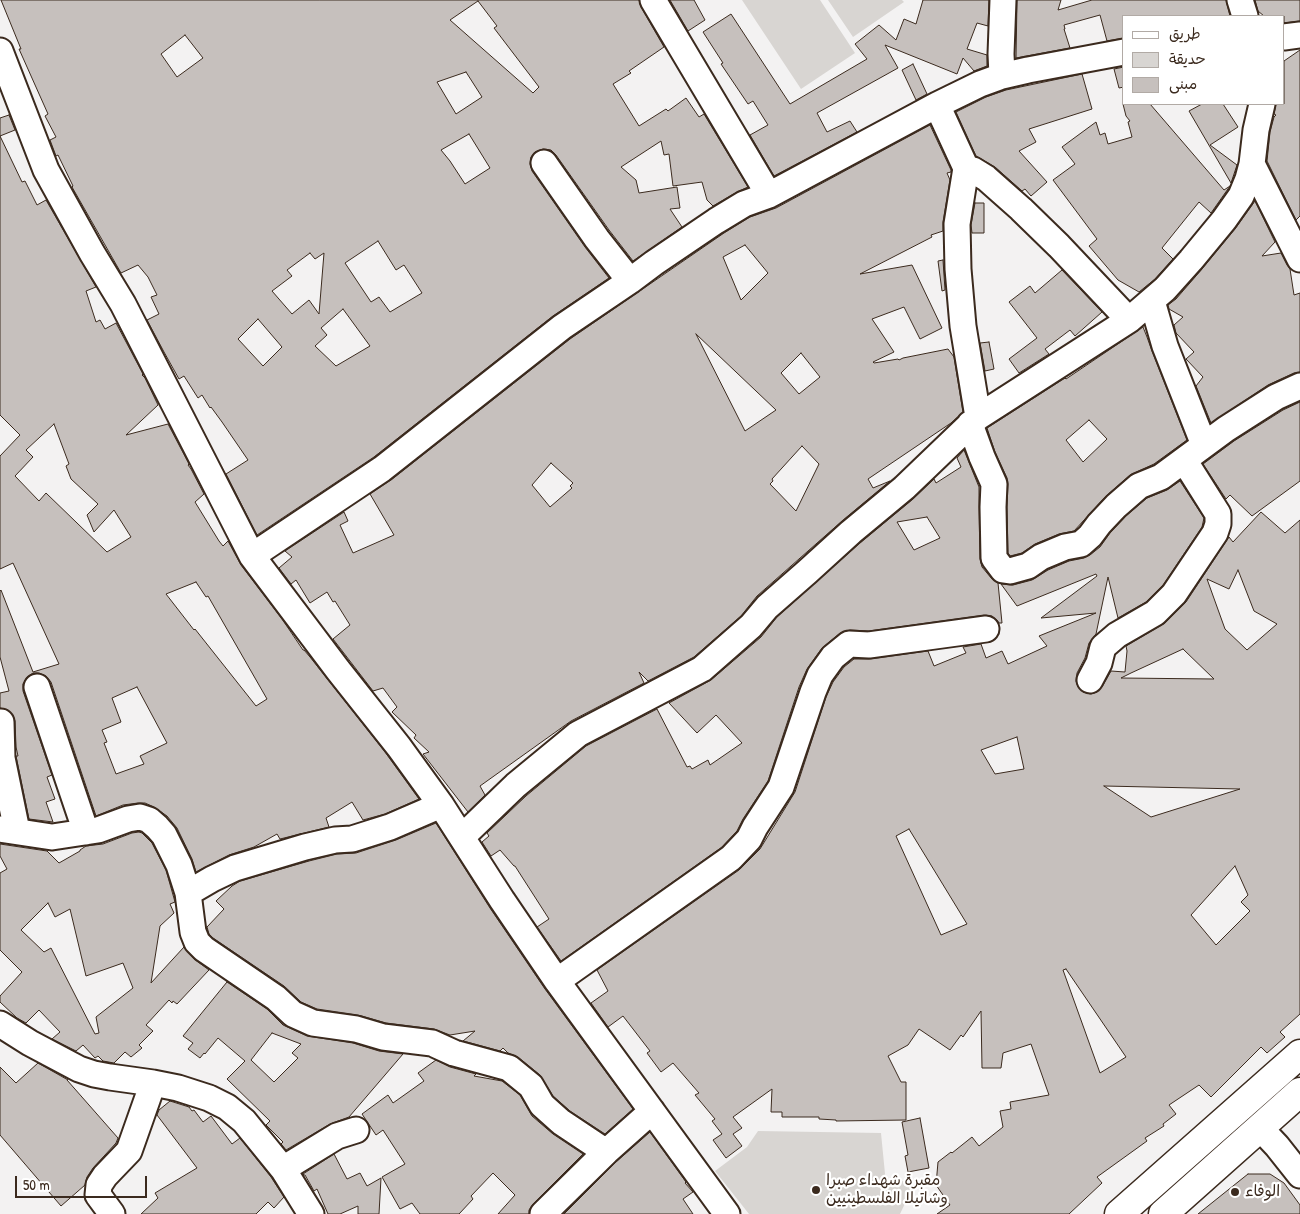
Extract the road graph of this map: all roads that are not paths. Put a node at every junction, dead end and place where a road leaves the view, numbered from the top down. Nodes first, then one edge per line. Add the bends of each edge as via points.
1 (653, 0) edge
2 (1003, 0) edge
3 (1240, 0) edge
4 (1245, 15) edge
5 (1300, 35) edge
6 (1285, 37) edge
7 (0, 51) edge
8 (1122, 52) edge
9 (1002, 76) junction
10 (937, 105) junction
11 (1262, 105) edge
12 (544, 163) dead end
13 (1252, 164) junction
14 (966, 168) junction
15 (769, 195) junction
16 (1300, 259) edge
17 (630, 281) junction
18 (1152, 301) junction
19 (1129, 320) junction
20 (1300, 386) edge
21 (974, 421) junction
22 (1204, 445) junction
23 (1184, 460) junction
24 (252, 556) junction
25 (986, 628) dead end
26 (1090, 680) dead end
27 (37, 687) dead end
28 (1, 722) edge
29 (440, 805) junction
30 (8, 830) edge
31 (86, 832) junction
32 (462, 837) junction
33 (188, 893) junction
34 (557, 981) junction
35 (0, 1024) edge
36 (1300, 1054) edge
37 (153, 1083) junction
38 (1300, 1092) edge
39 (652, 1111) junction
40 (1260, 1128) junction
41 (356, 1130) dead end
42 (606, 1152) junction
43 (283, 1169) junction
44 (1300, 1176) edge
45 (112, 1214) edge
46 (311, 1214) edge
47 (543, 1214) edge
48 (727, 1214) edge
49 (1119, 1214) edge
50 (1163, 1214) edge

1 - 15 street
2 - 9 street
3 - 4 street
5 - 6 street
7 - 24 street via 46,170 123,304
8 - 9 street
9 - 10 street
10 - 14 street
10 - 15 street
11 - 13 street
12 - 17 street
13 - 16 street
13 - 18 street via 1241,196 1224,220
14 - 19 street via 986,178 1021,209
14 - 21 street via 957,224 958,269
15 - 17 street via 744,204 716,221
17 - 24 street via 562,327 382,469
18 - 19 street
18 - 22 street via 1165,346
19 - 21 street
20 - 22 street via 1276,397
21 - 23 street via 982,457 994,484 994,558 1003,570 1028,566 1065,547 1081,544 1139,486 1161,477
21 - 32 street via 702,669 578,734 516,785
22 - 23 street
23 - 26 street via 1218,514 1215,533 1174,594 1154,613 1117,635 1104,647
24 - 29 street
25 - 34 street via 869,645 849,644 833,657 813,692 781,787 749,839 731,858
27 - 31 street
28 - 30 street
29 - 32 street
29 - 33 street via 390,827 352,839 335,840 235,868
30 - 31 street via 52,837
31 - 33 street via 128,819 140,817 149,820 168,844
32 - 34 street
33 - 42 street via 192,932 197,942 276,998 293,1014 313,1023 432,1043 454,1053 509,1068 531,1086 542,1105 561,1122
34 - 39 street
35 - 37 street via 79,1069 110,1078
36 - 49 main road
37 - 43 street via 195,1093 227,1107 244,1121
37 - 45 street via 129,1151 99,1186 98,1195
38 - 40 main road
39 - 42 street
39 - 48 street
40 - 44 street
40 - 50 main road
41 - 43 street via 337,1136
42 - 47 street
43 - 46 street

